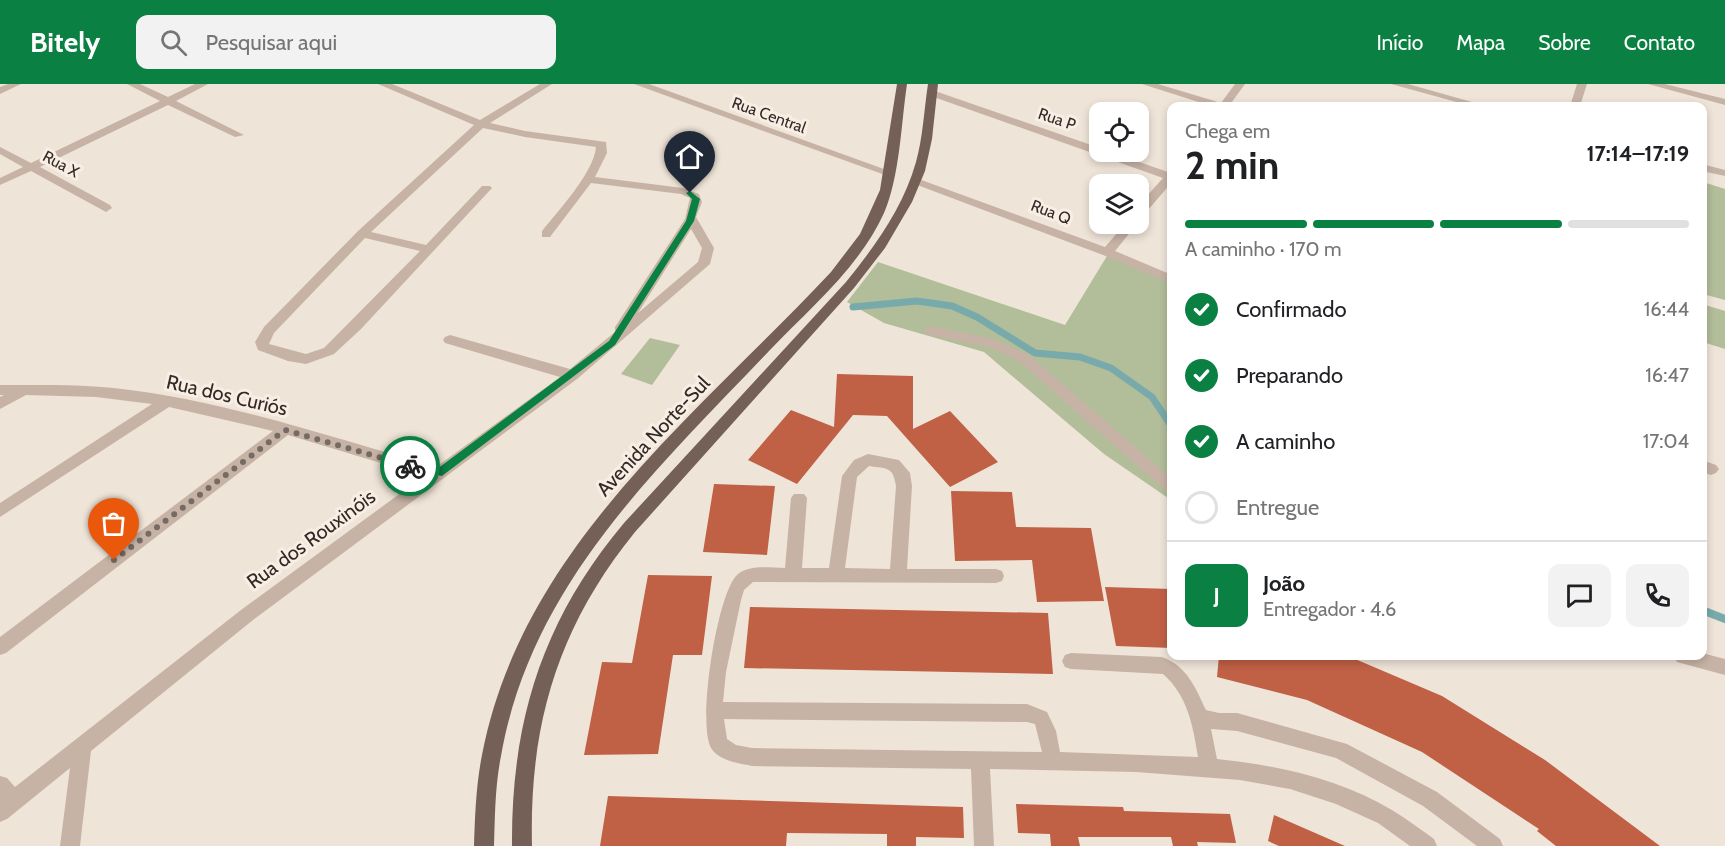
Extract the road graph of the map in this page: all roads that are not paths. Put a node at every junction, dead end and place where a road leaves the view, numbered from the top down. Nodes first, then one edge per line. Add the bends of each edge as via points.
1 (16, 84) edge
2 (132, 84) edge
3 (203, 84) edge
4 (383, 84) edge
5 (547, 84) edge
6 (639, 84) edge
7 (902, 84) edge
8 (1147, 84) edge
9 (1240, 84) edge
10 (1396, 84) edge
11 (1582, 84) edge
12 (1653, 84) edge
13 (932, 89) edge
14 (0, 91) edge
15 (168, 101) junction
16 (1208, 102) edge
17 (1225, 102) edge
18 (1466, 102) edge
19 (1576, 102) edge
20 (1725, 102) edge
21 (481, 124) junction
22 (239, 135) dead end
23 (0, 150) edge
24 (31, 167) junction
25 (1707, 168) edge
26 (889, 173) junction
27 (1725, 173) edge
28 (1167, 175) edge
29 (586, 179) junction
30 (1167, 181) edge
31 (0, 182) edge
32 (916, 182) junction
33 (486, 188) dead end
34 (1149, 201) edge
35 (106, 208) dead end
36 (690, 221) junction
37 (362, 234) junction
38 (546, 234) dead end
39 (1122, 234) edge
40 (428, 249) junction
41 (1107, 252) junction
42 (1167, 278) edge
43 (931, 331) dead end
44 (450, 340) dead end
45 (612, 343) junction
46 (572, 375) junction
47 (0, 390) edge
48 (22, 390) junction
49 (167, 401) junction
50 (0, 404) edge
51 (285, 430) junction
52 (438, 474) junction
53 (1167, 484) edge
54 (799, 498) dead end
55 (0, 511) edge
56 (793, 574) junction
57 (836, 574) junction
58 (898, 576) junction
59 (996, 576) dead end
60 (0, 647) edge
61 (1698, 660) edge
62 (1071, 661) dead end
63 (1725, 667) edge
64 (715, 710) junction
65 (1200, 717) junction
66 (82, 748) junction
67 (980, 760) junction
68 (1053, 762) junction
69 (1209, 767) junction
70 (0, 784) edge
71 (7, 806) edge
72 (1407, 838) edge
73 (70, 846) edge
74 (484, 846) edge
75 (522, 846) edge
76 (984, 846) edge
77 (1427, 846) edge
78 (1493, 846) edge

1 - 14 street
2 - 15 street
3 - 15 street
4 - 21 street
5 - 21 street
6 - 26 street, Rua Central
7 - 26 main road, Avenida Norte-Sul
8 - 16 street
9 - 17 street
10 - 18 street
11 - 19 street
12 - 20 street
13 - 28 street, Rua P
13 - 32 main road via 926,145
15 - 22 street
15 - 24 street
21 - 29 street via 602,144
21 - 37 street
23 - 24 street, Rua X
24 - 31 street
24 - 35 street, Rua X
25 - 27 street
26 - 74 main road, Avenida Norte-Sul via 882,205 862,240 607,515 547,599 521,653 498,729 486,795
29 - 36 street via 683,191 695,196
29 - 38 street
30 - 34 street
32 - 41 street, Rua Q
32 - 75 main road via 885,241 850,285 644,512 591,578 551,656 530,722 522,790
33 - 40 street
36 - 45 street
36 - 45 street, Rua dos Rouxinóis via 708,248 704,264
37 - 40 street
37 - 40 street via 269,330 263,347 299,358 322,355 356,326
39 - 41 street
41 - 42 street, Rua Q
43 - 53 street via 994,344 1024,358
44 - 46 street
45 - 46 street, Rua dos Rouxinóis
46 - 52 street, Rua dos Rouxinóis
47 - 48 street, Rua dos Curiós
48 - 49 street, Rua dos Curiós via 105,392
48 - 50 street
49 - 51 street, Rua dos Curiós
49 - 55 street
51 - 52 street, Rua dos Curiós
51 - 60 street
52 - 66 street, Rua dos Rouxinóis via 247,615
54 - 56 street
56 - 57 street
56 - 64 street via 751,575 738,585
57 - 58 street
57 - 58 street via 850,476 859,464 876,460 894,464 903,480
58 - 59 street
61 - 63 street
62 - 65 street via 1171,668
64 - 67 street via 719,744 740,756
64 - 68 street via 1027,713 1041,718
65 - 69 street
65 - 78 street via 1237,722 1340,750 1430,799
66 - 71 street, Rua dos Rouxinóis
66 - 73 street
67 - 68 street
67 - 76 street
68 - 69 street
69 - 72 street via 1288,780 1337,795
70 - 71 street
72 - 77 street

